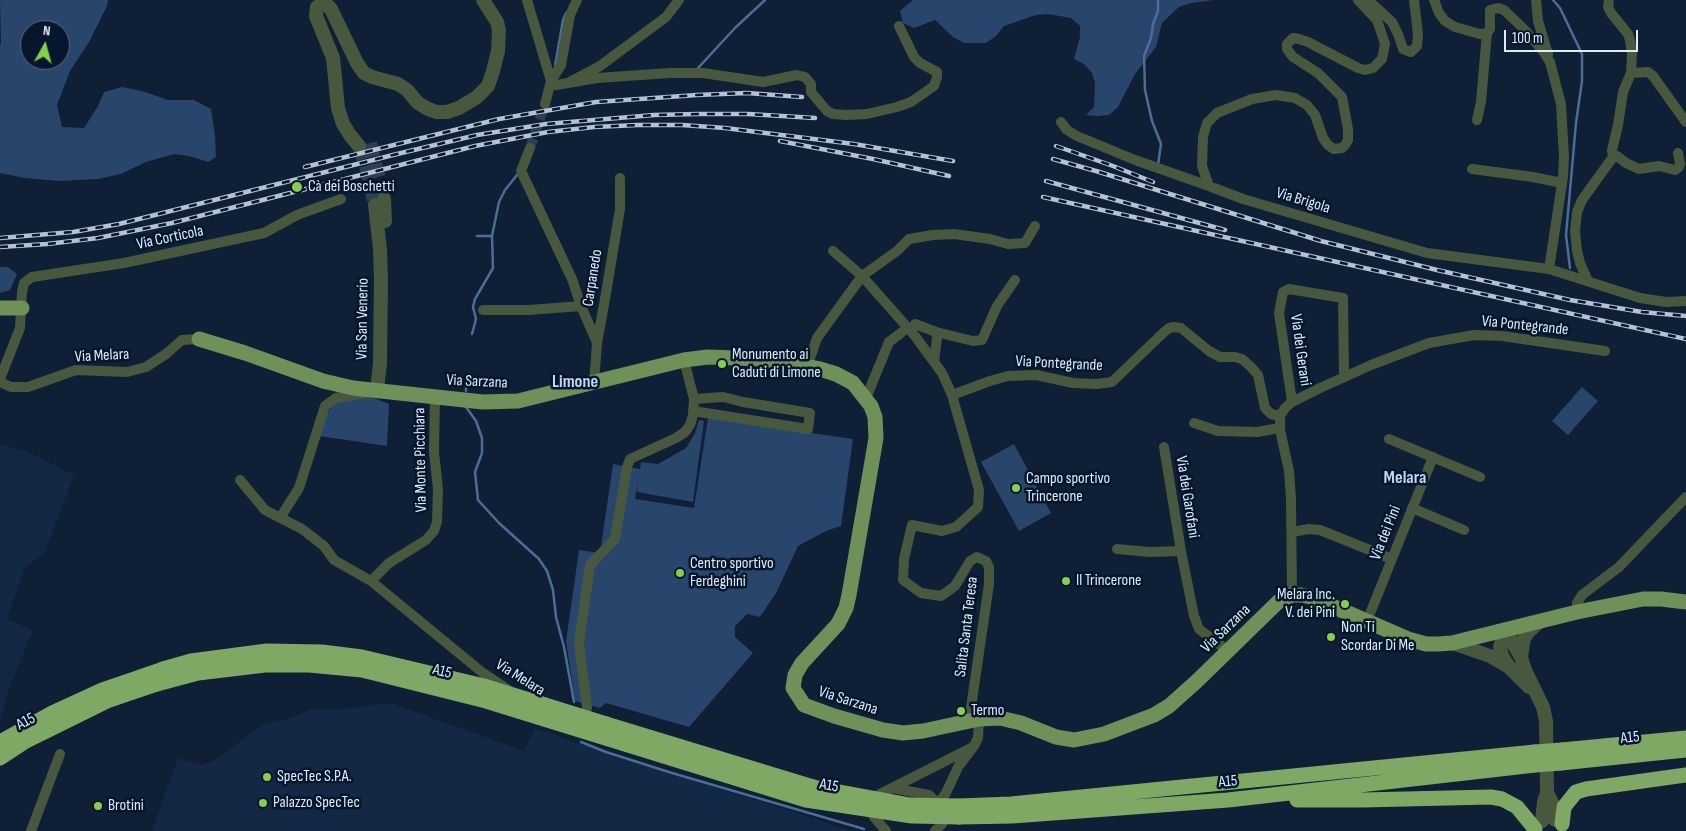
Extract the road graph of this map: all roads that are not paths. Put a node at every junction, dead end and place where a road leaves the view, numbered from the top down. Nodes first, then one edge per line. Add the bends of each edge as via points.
1 (483, 0) edge
2 (527, 0) edge
3 (577, 0) edge
4 (679, 0) edge
5 (1358, 0) edge
6 (1368, 0) edge
7 (1414, 0) edge
8 (1434, 0) edge
9 (1536, 0) edge
10 (1609, 0) edge
11 (899, 26) dead end
12 (1487, 32) junction
13 (1550, 62) junction
14 (1631, 73) junction
15 (568, 83) junction
16 (551, 84) junction
17 (545, 104) tunnel mouth
18 (1478, 120) dead end
19 (1061, 122) dead end
20 (1686, 122) edge
21 (360, 142) tunnel mouth
22 (530, 148) tunnel mouth
23 (1678, 152) dead end
24 (1613, 157) junction
25 (1472, 169) dead end
26 (620, 178) dead end
27 (1562, 183) junction
28 (1209, 186) junction
29 (341, 199) dead end
30 (380, 202) tunnel mouth
31 (1035, 226) dead end
32 (833, 251) dead end
33 (1549, 269) junction
34 (862, 276) junction
35 (1015, 280) dead end
36 (1588, 281) junction
37 (1686, 301) edge
38 (581, 306) junction
39 (0, 308) edge
40 (22, 308) junction
41 (483, 310) dead end
42 (915, 324) dead end
43 (902, 332) dead end
44 (936, 332) junction
45 (199, 339) joint
46 (597, 342) junction
47 (1605, 351) dead end
48 (684, 360) junction
49 (934, 362) junction
50 (807, 366) junction
51 (1344, 377) junction
52 (0, 381) edge
53 (594, 382) junction
54 (377, 390) junction
55 (952, 395) junction
56 (435, 397) junction
57 (866, 398) junction
58 (694, 399) junction
59 (1292, 402) junction
60 (694, 411) junction
61 (1280, 416) junction
62 (1194, 423) dead end
63 (1280, 428) junction
64 (1390, 439) dead end
65 (1164, 447) dead end
66 (1433, 457) junction
67 (1480, 477) dead end
68 (240, 480) dead end
69 (1686, 497) edge
70 (1412, 508) junction
71 (280, 518) junction
72 (1464, 530) dead end
73 (1292, 532) junction
74 (1117, 549) dead end
75 (1181, 551) junction
76 (1392, 560) junction
77 (371, 580) junction
78 (1292, 596) junction
79 (1686, 602) edge
80 (1577, 612) junction
81 (1368, 621) junction
82 (1540, 621) junction
83 (1505, 630) junction
84 (1452, 643) junction
85 (1228, 651) junction
86 (1521, 657) junction
87 (1509, 667) junction
88 (1537, 694) junction
89 (974, 720) junction
90 (584, 723) junction
91 (1686, 738) edge
92 (0, 742) edge
93 (974, 746) junction
94 (1686, 750) edge
95 (1661, 752) junction
96 (60, 754) dead end
97 (1686, 755) edge
98 (1562, 756) junction
99 (0, 758) edge
100 (1535, 759) junction
101 (1686, 775) edge
102 (892, 788) junction
103 (880, 794) junction
104 (841, 800) junction
105 (1228, 800) junction
106 (938, 804) junction
107 (1011, 810) junction
108 (959, 811) junction
109 (874, 817) junction
110 (1549, 826) edge
111 (941, 829) edge
112 (31, 831) edge
113 (886, 831) edge

1 - 21 street via 499,30 493,71 488,86 477,97 447,112 428,109 398,84 364,73 331,9 327,5 317,7 316,16 334,58 338,108 343,124
2 - 16 street
3 - 16 street via 570,15 561,65
4 - 15 street via 666,17 636,40 600,66
5 - 28 street via 1377,20 1385,44 1382,59 1372,68 1358,68 1300,39 1289,40 1287,46 1293,57 1318,73 1342,97 1348,129 1345,145 1334,149 1328,145 1315,115 1295,98 1276,95 1252,99 1217,113 1207,123 1202,166
6 - 7 street via 1392,22 1403,49 1411,52 1417,46 1418,34
8 - 12 street via 1445,21 1480,34
9 - 13 street via 1538,21
10 - 14 street via 1611,13 1630,40
11 - 15 street via 914,57 933,68 938,77 934,86 911,102 867,114 833,114 811,92 811,84 805,77 797,76 763,82 702,73 670,73
12 - 13 street via 1490,10 1504,10
12 - 18 street
13 - 27 street via 1561,104
14 - 20 street via 1648,72 1653,76
14 - 24 street via 1623,92
15 - 16 street
16 - 17 street
19 - 28 street, Via Brigola via 1077,136
22 - 38 street via 521,171 572,279
23 - 24 street via 1680,164 1675,170 1660,166 1639,169 1617,156
24 - 36 street via 1577,212 1577,250
25 - 27 street
26 - 46 street, Carpanedo via 620,209
27 - 33 street
28 - 33 street, Via Brigola via 1426,253
29 - 40 street, Via Corticola via 298,215 264,233 124,263 32,277 24,283
30 - 54 street, Via San Venerio via 380,362
31 - 34 street via 1025,243 1008,244 954,234 909,239 898,251
32 - 34 street
33 - 36 street, Via Brigola
34 - 49 street
34 - 50 street via 817,338
35 - 44 street via 997,306 982,340 973,341
36 - 37 street, Via Brigola via 1640,298
38 - 41 street
38 - 46 street
39 - 40 main road
40 - 52 street, Via Corticola via 20,328
42 - 44 street
43 - 57 street via 889,342
44 - 49 street
45 - 52 street, Via Melara via 182,340 146,367 127,372 76,370 28,387 11,387
45 - 54 main road, Via Sarzana via 323,381
46 - 53 street, Carpanedo
47 - 51 street, Via Pontegrande via 1474,335 1429,343
48 - 50 main road, Via Sarzana via 736,357
48 - 53 main road, Via Sarzana
48 - 58 street
49 - 55 street
50 - 57 main road, Via Sarzana via 836,374 853,383
51 - 59 street, Via Pontegrande
51 - 59 street, Via dei Gerani via 1343,298 1288,289 1283,292 1279,313
53 - 56 main road, Via Sarzana via 500,403
54 - 56 main road, Via Sarzana
54 - 71 street via 336,398 325,406 299,488
55 - 61 street, Via Pontegrande via 1008,376 1036,375 1073,383 1112,382 1162,334 1174,327 1181,328 1220,357 1242,359 1258,375 1265,408 1270,414
55 - 89 street, Salita Santa Teresa via 979,490 978,507 956,527 942,531 912,525 903,580 921,593 942,596 955,586 970,562 978,557 986,561 989,584
56 - 77 street, Via Monte Picchiara via 434,452 438,489 434,531
57 - 89 main road, Via Sarzana via 872,406 876,429 850,596 838,624 802,663 795,675 793,688 804,705 883,730 924,732
58 - 60 street
58 - 60 street via 723,397 810,412 808,428
59 - 61 street, Via Pontegrande
60 - 90 street via 685,432 630,459 615,539 590,565 579,643 587,707
61 - 63 street
62 - 63 street via 1218,431 1257,432
63 - 73 street via 1289,471
64 - 66 street
65 - 75 street, Via dei Garofani
66 - 67 street
66 - 70 street, Via dei Pini
68 - 71 street, Via Melara via 265,510
69 - 80 street via 1619,567 1582,595 1577,603
70 - 72 street
70 - 76 street, Via dei Pini
71 - 77 street, Via Melara via 302,529 324,546 334,560
73 - 76 street via 1320,530
73 - 78 street
74 - 75 street, Via dei Garofani
75 - 85 street, Via dei Garofani via 1198,629
76 - 81 street, Via dei Pini
77 - 90 street, Via Melara via 483,673 532,706
78 - 81 main road via 1311,597
78 - 85 main road, Via Sarzana via 1278,602
79 - 80 main road via 1643,599
80 - 82 main road
81 - 84 main road via 1417,642
82 - 83 main road
82 - 86 street via 1524,638
83 - 84 main road
83 - 86 street
83 - 87 street via 1500,647
84 - 87 street via 1490,656
85 - 89 main road, Via Sarzana via 1169,706 1104,734 1074,740 1056,737 1007,719
86 - 88 street
87 - 88 street
88 - 110 street via 1546,721 1547,793 1554,806
89 - 93 street via 978,738
90 - 104 street, Via Melara via 785,787
91 - 98 highway, A15
92 - 108 highway, A15 / A15, bridge via 102,690 191,661 267,651 322,652 362,657 484,686 813,788
93 - 102 street, Via Melara
93 - 106 street via 958,767
94 - 95 highway, A15
95 - 97 highway
95 - 98 highway, A15
96 - 112 street
98 - 100 highway, A15, bridge
99 - 108 highway, A15 / A15, bridge via 26,741 107,701 157,684 198,673 309,664 362,670 486,700 806,800 912,816
100 - 105 highway, A15
100 - 107 highway, A15
101 - 110 highway via 1576,792
102 - 103 street, Via Melara
102 - 106 street via 929,795
103 - 104 street, Via Melara
103 - 109 street
104 - 109 street, Via Melara via 856,804
105 - 107 highway, A15
105 - 110 highway via 1491,797 1502,799
106 - 111 street via 945,810
107 - 108 highway, A15 / A15
109 - 113 street, Via Melara

